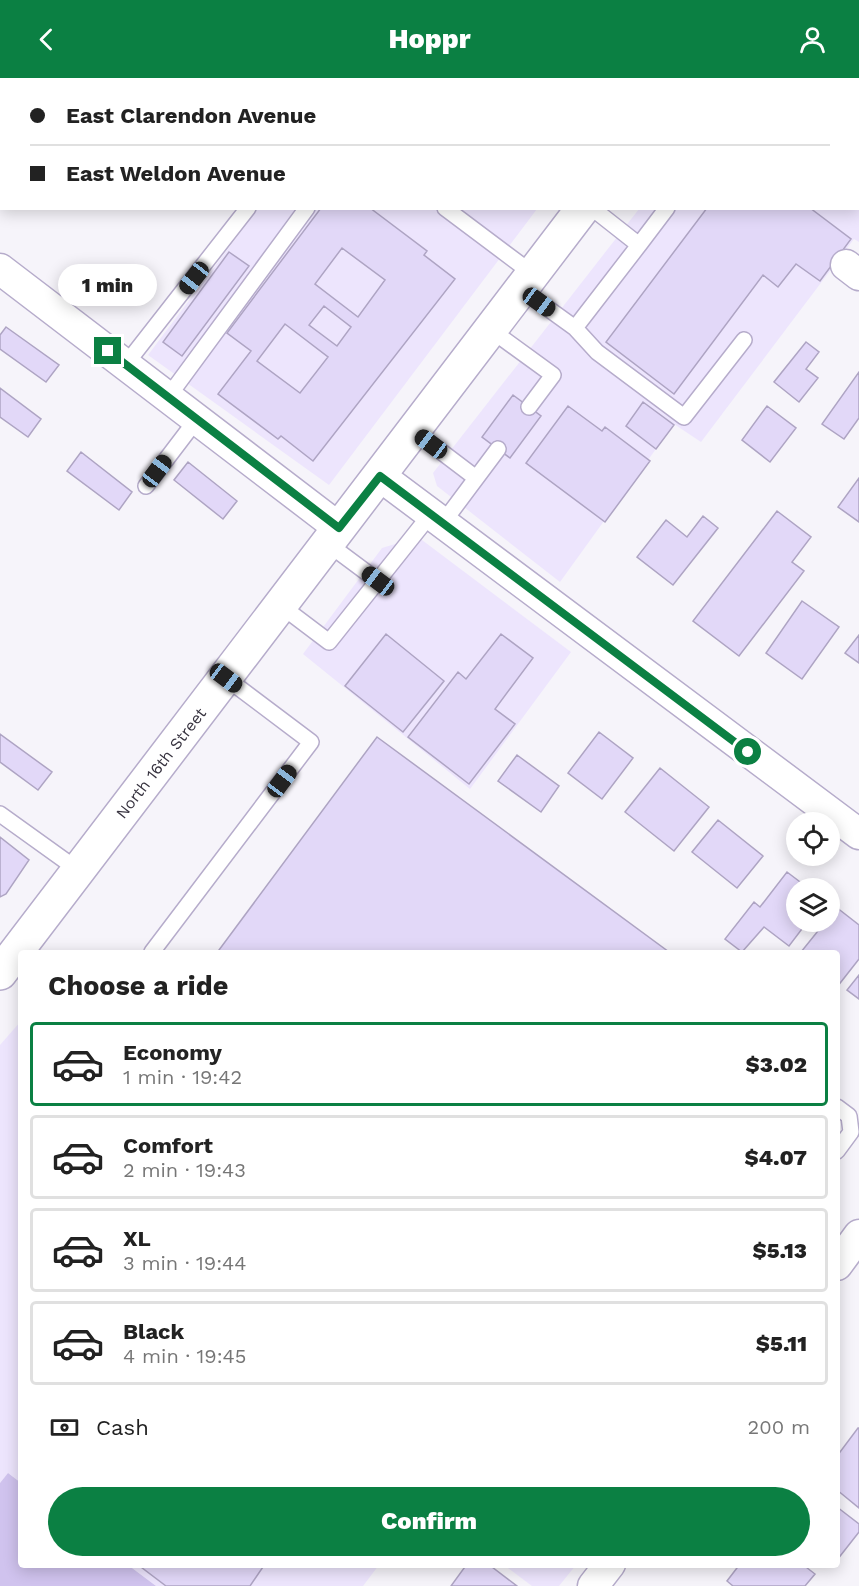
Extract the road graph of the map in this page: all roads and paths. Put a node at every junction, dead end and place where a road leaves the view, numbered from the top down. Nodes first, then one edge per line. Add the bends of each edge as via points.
1 (246, 210) edge
2 (306, 210) edge
3 (447, 210) edge
4 (581, 210) edge
5 (594, 210) edge
6 (665, 210) edge
7 (639, 245) junction
8 (0, 269) edge
9 (527, 282) junction
10 (575, 328) junction
11 (491, 330) junction
12 (744, 340) dead end
13 (126, 364) junction
14 (168, 397) junction
15 (529, 407) dead end
16 (197, 418) junction
17 (414, 431) junction
18 (498, 449) dead end
19 (380, 476) junction
20 (476, 478) junction
21 (146, 486) dead end
22 (436, 520) junction
23 (333, 535) junction
24 (378, 581) junction
25 (280, 606) junction
26 (226, 678) junction
27 (0, 814) edge
28 (859, 834) edge
29 (78, 870) junction
30 (154, 950) edge
31 (9, 956) edge
32 (840, 1109) edge
33 (840, 1147) edge
34 (859, 1235) edge
35 (840, 1261) edge
36 (607, 1568) edge
37 (593, 1586) edge

1 - 13 lane
2 - 14 lane
3 - 9 lane
4 - 9 main road, North 16th Street
5 - 7 lane
6 - 7 lane
7 - 10 lane
8 - 13 street
9 - 10 lane
9 - 11 main road, North 16th Street
10 - 12 lane via 597,352 684,417
11 - 15 lane via 553,375
11 - 17 main road, North 16th Street
13 - 14 street
14 - 16 street
16 - 21 lane
16 - 23 street
17 - 19 main road, North 16th Street
17 - 20 lane
18 - 20 lane
19 - 22 street
19 - 23 main road, North 16th Street
20 - 22 lane
22 - 24 lane
22 - 28 street
23 - 24 lane
23 - 25 main road, North 16th Street
24 - 25 lane via 329,642
25 - 26 main road, North 16th Street
26 - 29 main road, North 16th Street
26 - 30 lane via 311,742
27 - 29 lane
29 - 31 main road, North 16th Street
32 - 33 lane via 849,1116 851,1132
34 - 35 street
36 - 37 street

